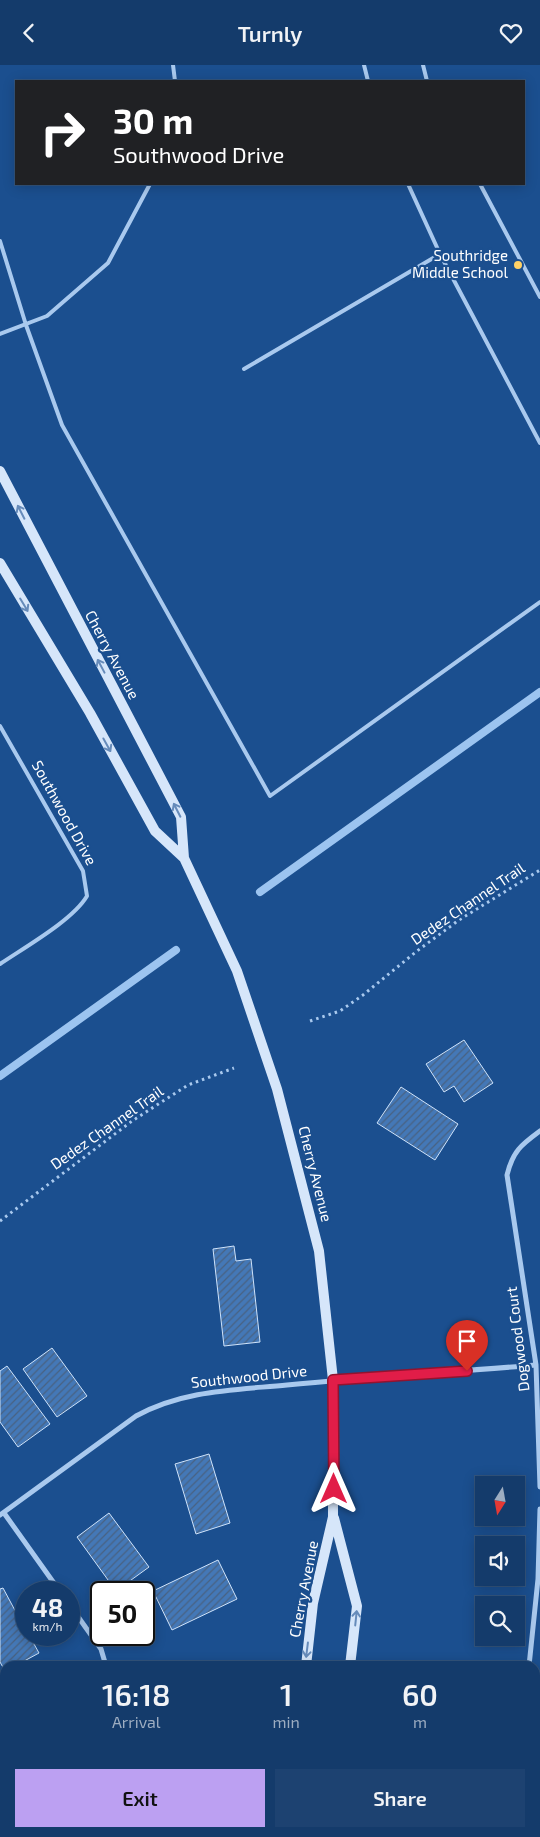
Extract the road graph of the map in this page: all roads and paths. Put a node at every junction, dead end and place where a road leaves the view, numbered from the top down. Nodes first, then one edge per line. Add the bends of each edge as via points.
1 (174, 65) edge
2 (364, 65) edge
3 (423, 65) edge
4 (175, 80) edge
5 (368, 80) edge
6 (427, 80) edge
7 (149, 185) edge
8 (408, 185) edge
9 (481, 185) edge
10 (0, 241) edge
11 (440, 254) junction
12 (540, 297) edge
13 (26, 325) junction
14 (0, 334) edge
15 (244, 369) dead end
16 (540, 443) edge
17 (0, 471) edge
18 (0, 563) edge
19 (540, 602) edge
20 (0, 726) edge
21 (184, 857) junction
22 (540, 870) edge
23 (0, 964) edge
24 (310, 1021) dead end
25 (234, 1068) dead end
26 (540, 1131) edge
27 (0, 1221) edge
28 (536, 1365) junction
29 (333, 1380) junction
30 (540, 1487) edge
31 (540, 1509) edge
32 (2, 1514) edge
33 (333, 1517) junction
34 (52, 1581) edge
35 (80, 1619) edge
36 (105, 1661) edge
37 (307, 1661) edge
38 (351, 1661) edge
39 (530, 1661) edge

1 - 4 lane
2 - 5 lane
3 - 6 lane
7 - 13 lane via 108,263 47,316
8 - 11 lane
9 - 12 lane
10 - 13 lane
11 - 15 lane
11 - 16 lane
13 - 14 lane
13 - 19 lane via 62,425 270,796
21 -> 17 main road, Cherry Avenue via 181,817
18 -> 21 main road, Cherry Avenue via 90,713 155,831
20 - 23 lane, Southwood Drive via 83,871 88,895 71,914
21 - 29 main road, Cherry Avenue via 237,971 277,1089 319,1251
22 - 24 path, Dedez Channel Trail via 459,921 340,1011
25 - 27 path, Dedez Channel Trail via 188,1085 132,1121
26 - 28 street, Dogwood Court via 511,1159 507,1175
28 - 29 street, Southwood Drive
28 - 30 street, Dogwood Court
29 - 32 street, Southwood Drive via 192,1395 149,1409
29 - 33 main road, Cherry Avenue
31 - 39 street via 538,1579
32 - 34 street
33 -> 37 main road, Cherry Avenue via 313,1603
38 -> 33 main road, Cherry Avenue via 357,1607
35 - 36 street via 101,1649

